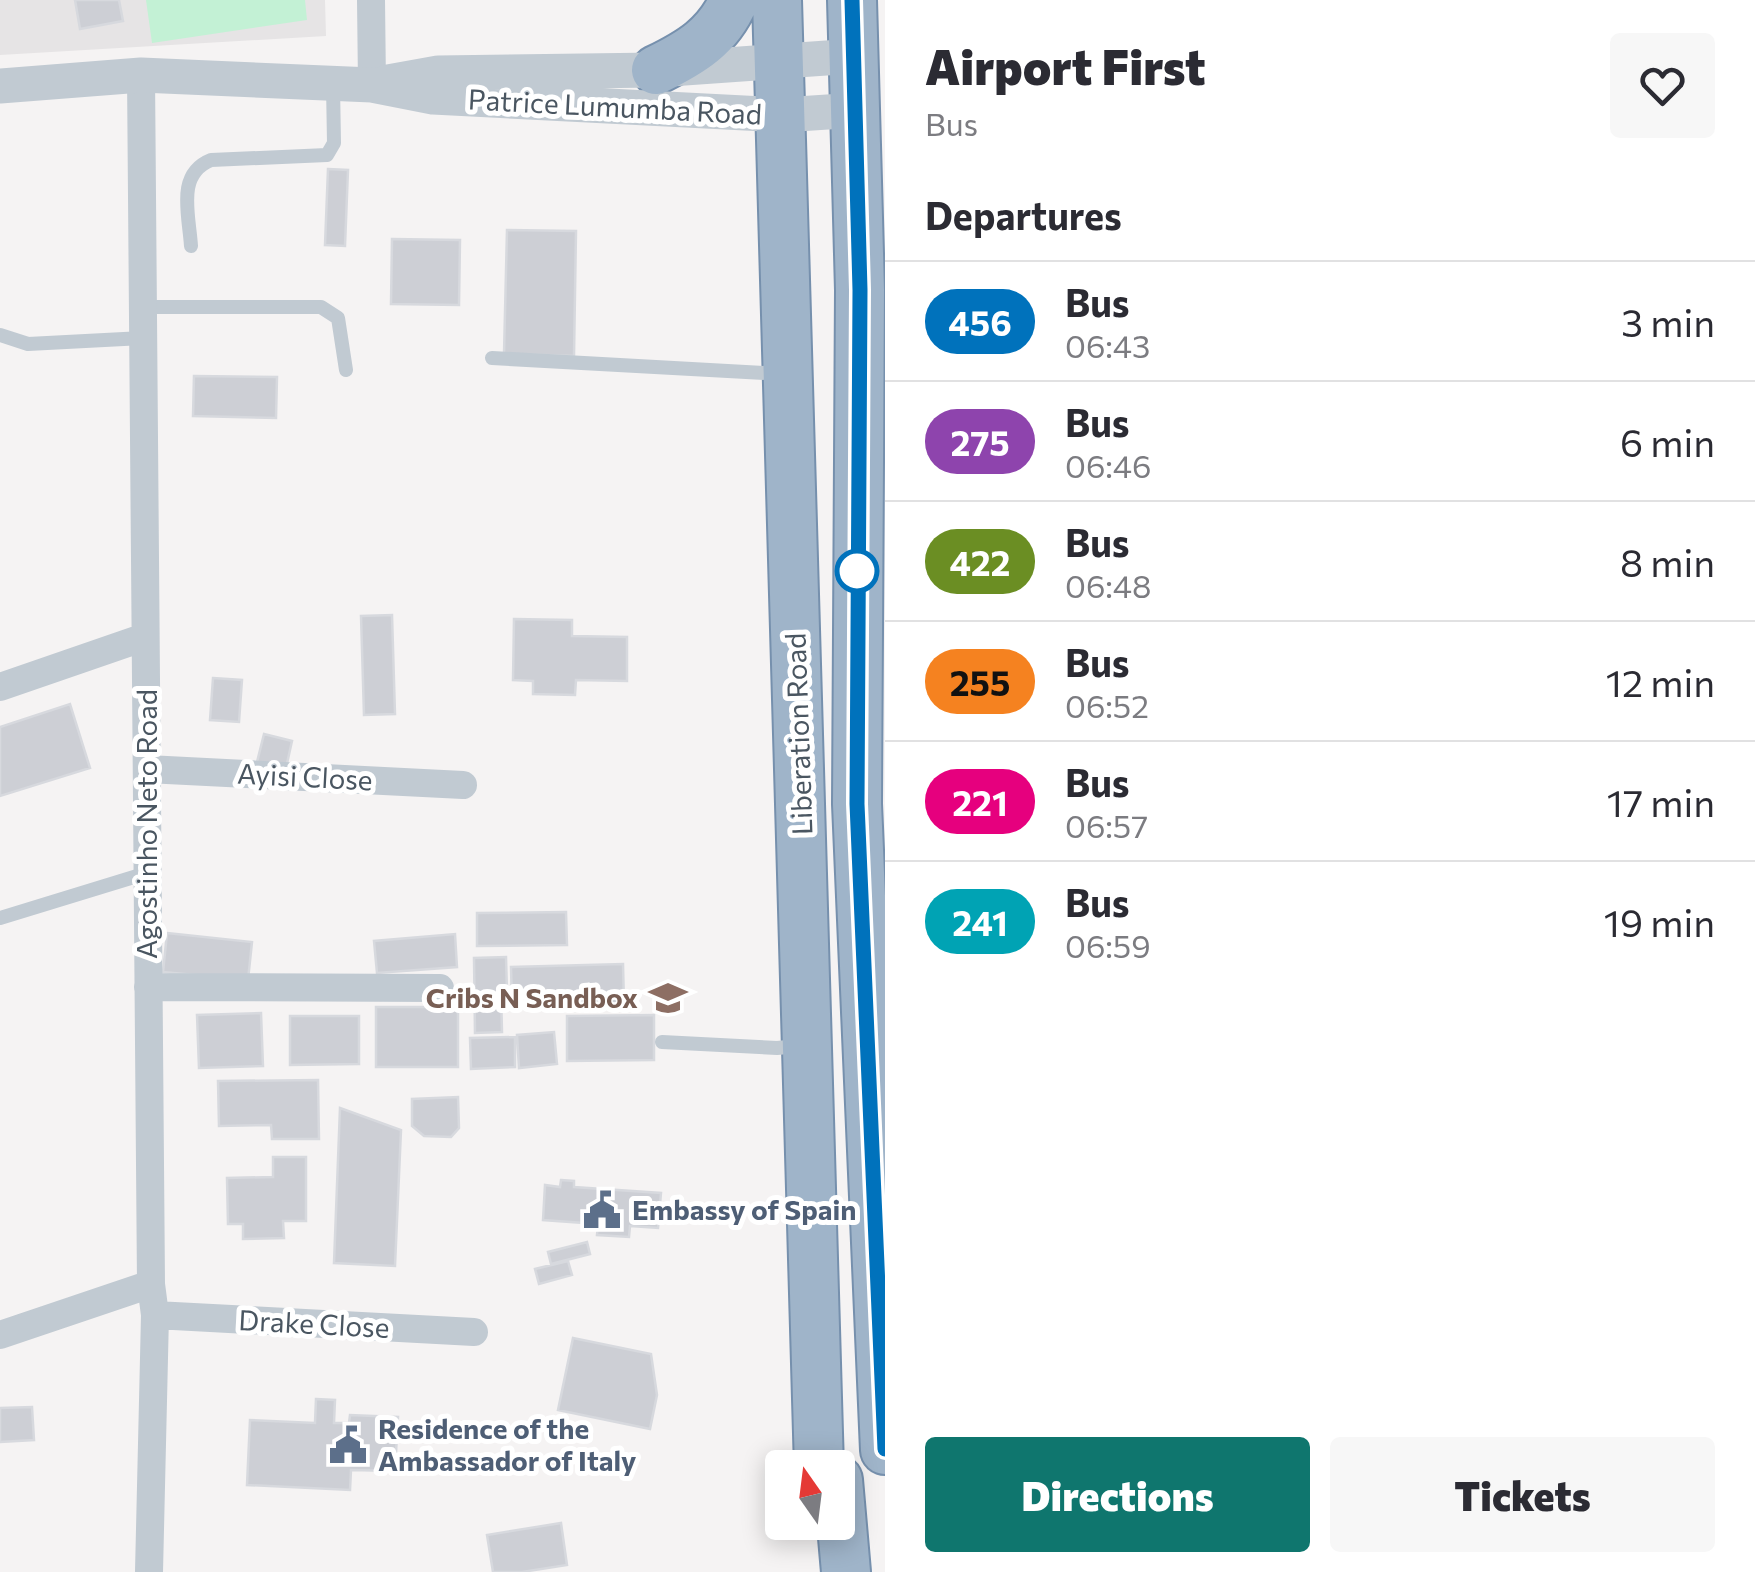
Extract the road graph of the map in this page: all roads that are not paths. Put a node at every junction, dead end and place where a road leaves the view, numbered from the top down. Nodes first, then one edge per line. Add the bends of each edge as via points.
1 (372, 0) edge
2 (734, 0) edge
3 (777, 0) edge
4 (852, 0) edge
5 (855, 56) junction
6 (778, 62) junction
7 (656, 70) junction
8 (142, 75) junction
9 (334, 84) junction
10 (0, 86) edge
11 (372, 86) junction
12 (858, 110) junction
13 (791, 114) junction
14 (191, 246) dead end
15 (143, 306) junction
16 (0, 335) edge
17 (144, 338) junction
18 (492, 358) dead end
19 (346, 370) dead end
20 (788, 375) junction
21 (858, 546) junction
22 (145, 637) junction
23 (0, 686) edge
24 (147, 769) junction
25 (462, 784) dead end
26 (147, 873) junction
27 (0, 918) edge
28 (873, 924) edge
29 (148, 987) junction
30 (440, 988) dead end
31 (662, 1042) dead end
32 (808, 1044) junction
33 (150, 1284) junction
34 (155, 1315) junction
35 (474, 1332) dead end
36 (0, 1335) edge
37 (818, 1404) junction
38 (819, 1450) edge
39 (831, 1450) edge
40 (885, 1450) edge
41 (819, 1540) edge
42 (843, 1540) edge
43 (150, 1572) edge
44 (819, 1572) edge
45 (846, 1572) edge

1 - 11 street
2 - 7 highway via 710,38
3 - 6 highway, Liberation Road
4 - 5 highway, Liberation Road
5 - 6 street, Patrice Lumumba Road
5 - 12 highway, Liberation Road
6 - 7 street, Patrice Lumumba Road
6 - 13 highway, Liberation Road
7 - 11 street, Patrice Lumumba Road via 438,72
8 - 9 street, Patrice Lumumba Road
8 - 10 street, Patrice Lumumba Road
8 - 15 street, Agostinho Neto Road
9 - 11 street, Patrice Lumumba Road
9 - 14 lane via 334,143 327,155 198,165 187,183
11 - 13 street, Patrice Lumumba Road via 433,98
12 - 13 street, Patrice Lumumba Road
12 - 21 highway, Liberation Road
13 - 20 highway, Liberation Road
13 - 21 highway via 814,187 819,446
15 - 17 street, Agostinho Neto Road
15 - 19 lane via 321,307 338,318
16 - 17 lane via 28,344
17 - 22 street, Agostinho Neto Road
18 - 20 lane
20 - 32 highway, Liberation Road
21 - 28 highway, Liberation Road via 857,804
22 - 23 street
22 - 24 street, Agostinho Neto Road
24 - 25 street, Ayisi Close
24 - 26 street, Agostinho Neto Road
26 - 27 lane
26 - 29 street, Agostinho Neto Road
28 - 40 highway, Liberation Road
29 - 30 street
29 - 33 street, Agostinho Neto Road
31 - 32 lane
32 - 37 highway, Liberation Road
33 - 34 street, Agostinho Neto Road
33 - 36 street
34 - 35 street, Drake Close
34 - 43 street, Agostinho Neto Road
37 - 38 highway, Liberation Road
37 - 39 highway
41 - 44 highway
42 - 45 highway

